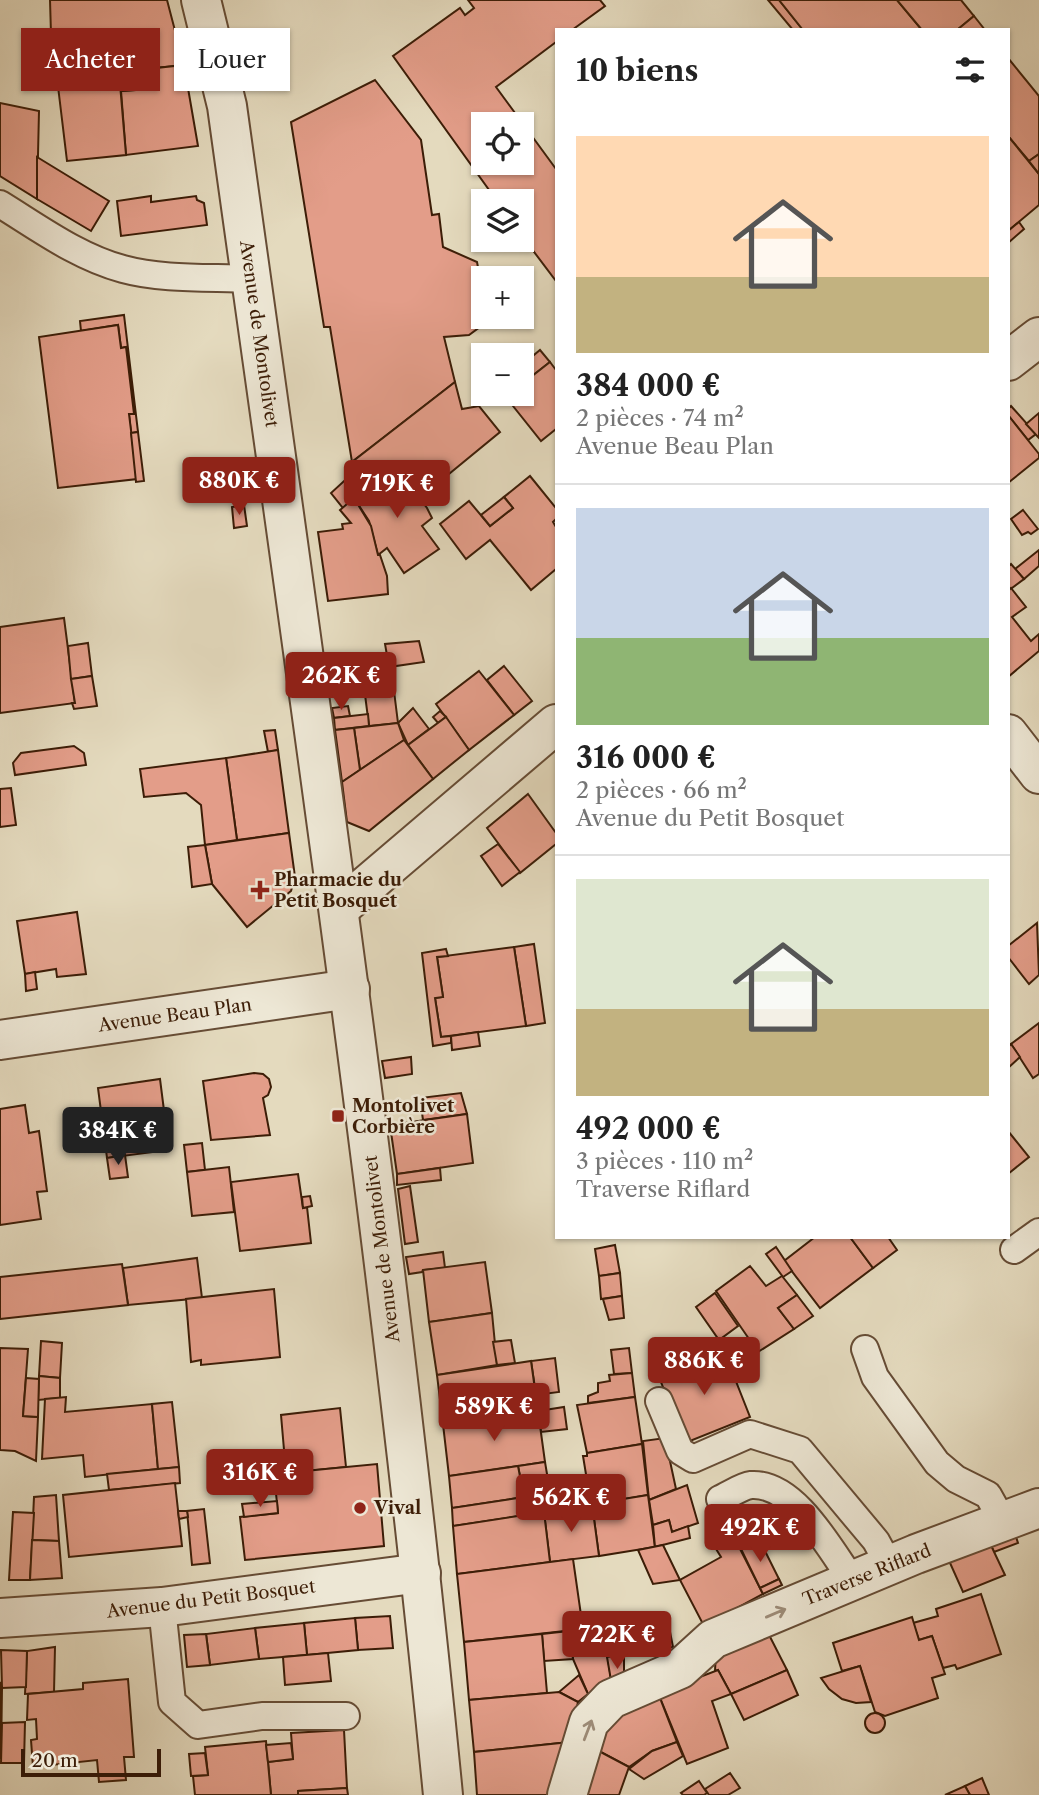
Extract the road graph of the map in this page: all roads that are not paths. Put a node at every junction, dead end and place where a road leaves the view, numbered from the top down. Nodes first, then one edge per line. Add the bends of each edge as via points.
1 (201, 0) edge
2 (0, 204) edge
3 (251, 279) junction
4 (1039, 337) edge
5 (1010, 359) edge
6 (555, 725) edge
7 (1010, 737) edge
8 (1039, 774) edge
9 (340, 908) junction
10 (350, 989) junction
11 (0, 1040) edge
12 (1039, 1232) edge
13 (1014, 1250) dead end
14 (865, 1349) dead end
15 (659, 1401) dead end
16 (720, 1499) dead end
17 (1039, 1508) edge
18 (1002, 1520) junction
19 (889, 1565) junction
20 (421, 1573) junction
21 (852, 1580) junction
22 (162, 1608) junction
23 (0, 1618) edge
24 (346, 1716) dead end
25 (443, 1795) edge
26 (567, 1795) edge

1 - 3 street, Avenue de Montolivet via 227,106
2 - 3 lane via 84,255 124,270
3 - 9 street, Avenue de Montolivet
4 - 5 street
6 - 9 street
7 - 8 street
9 - 10 street, Avenue de Montolivet
10 - 11 street, Avenue Beau Plan
10 - 20 street, Avenue de Montolivet
12 - 13 lane
14 - 18 lane via 874,1377 937,1463 988,1495
15 - 19 lane via 680,1451 693,1459 750,1434 800,1450 876,1541
16 - 21 lane via 750,1485 777,1491 801,1508
17 - 18 street, Traverse Riflard
18 - 19 street, Traverse Riflard
19 - 21 street, Traverse Riflard
20 - 22 street, Avenue du Petit Bosquet
20 - 25 street, Avenue de Montolivet
26 -> 21 street, Traverse Riflard via 589,1722 611,1699 680,1669 713,1639
22 - 23 street, Avenue du Petit Bosquet
22 - 24 lane via 172,1702 198,1724 262,1716

